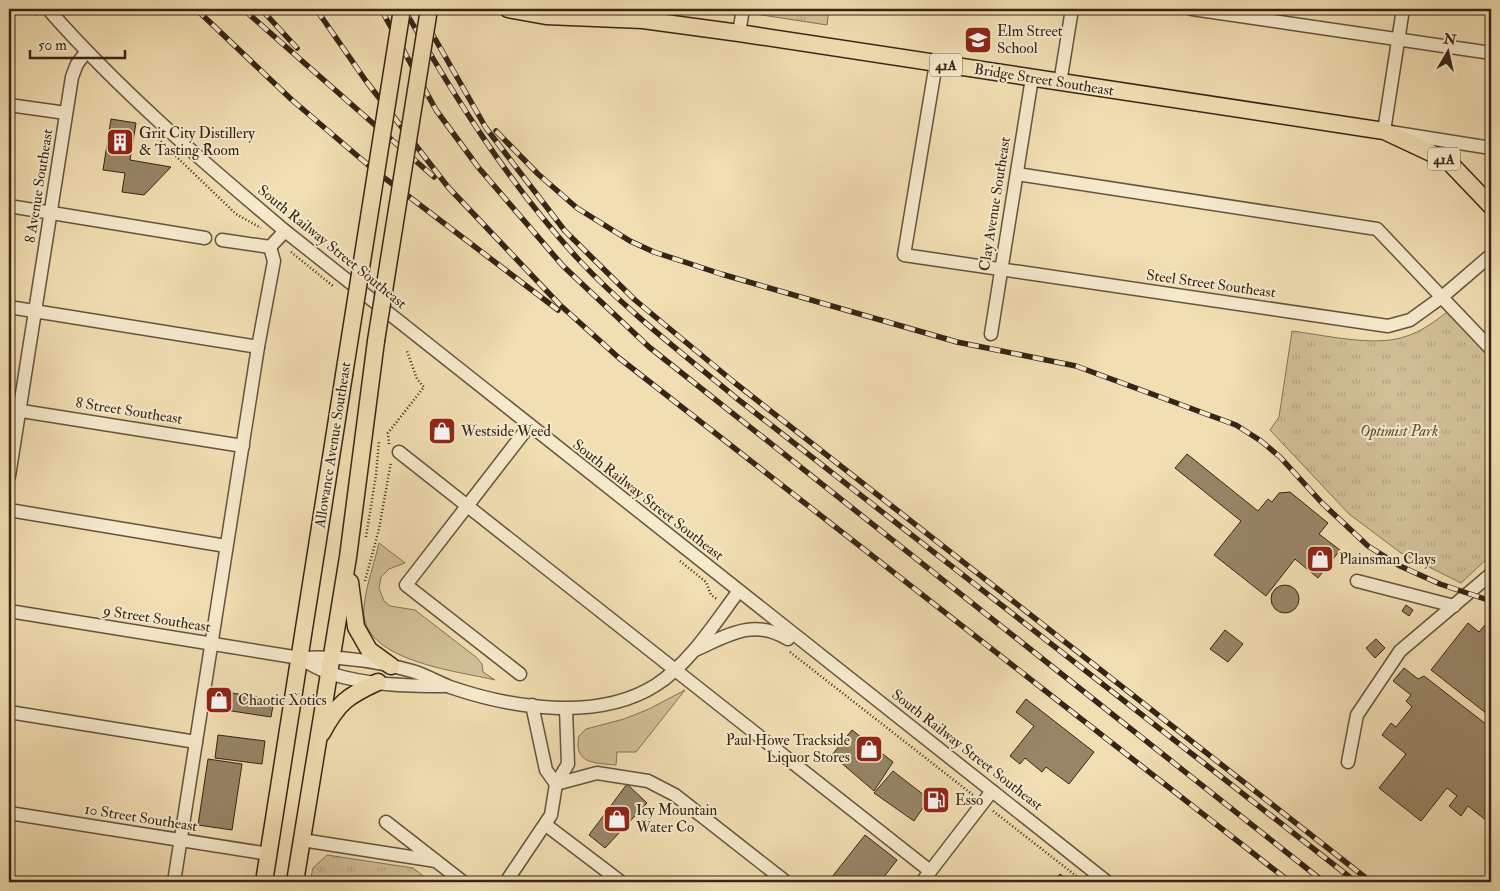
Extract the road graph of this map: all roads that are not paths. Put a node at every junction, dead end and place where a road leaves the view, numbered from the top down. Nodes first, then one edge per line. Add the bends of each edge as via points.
1 (48, 9) edge
2 (402, 9) edge
3 (429, 9) edge
4 (508, 9) edge
5 (743, 9) edge
6 (1072, 9) edge
7 (1192, 9) edge
8 (1403, 9) edge
9 (740, 33) junction
10 (1399, 38) junction
11 (86, 52) junction
12 (1491, 53) edge
13 (936, 63) junction
14 (1032, 78) junction
15 (1060, 83) junction
16 (9, 105) edge
17 (66, 113) junction
18 (1384, 131) junction
19 (1491, 148) edge
20 (1017, 174) junction
21 (9, 206) edge
22 (1491, 206) edge
23 (51, 212) junction
24 (285, 231) junction
25 (205, 238) dead end
26 (222, 240) dead end
27 (270, 246) junction
28 (1491, 255) edge
29 (1001, 270) junction
30 (1442, 298) junction
31 (9, 307) edge
32 (35, 311) junction
33 (991, 334) dead end
34 (258, 347) junction
35 (1491, 349) edge
36 (14, 409) edge
37 (529, 426) junction
38 (243, 446) junction
39 (393, 450) road end
40 (9, 476) edge
41 (466, 506) junction
42 (9, 510) edge
43 (226, 546) junction
44 (348, 557) junction
45 (1491, 574) edge
46 (1357, 581) dead end
47 (738, 592) junction
48 (1454, 606) junction
49 (9, 612) edge
50 (212, 644) junction
51 (693, 651) junction
52 (331, 656) junction
53 (300, 658) junction
54 (392, 666) junction
55 (835, 667) junction
56 (674, 670) junction
57 (328, 673) junction
58 (520, 674) dead end
59 (378, 682) junction
60 (449, 686) junction
61 (532, 705) junction
62 (566, 709) junction
63 (9, 712) edge
64 (196, 742) junction
65 (316, 746) junction
66 (1348, 762) dead end
67 (556, 784) junction
68 (992, 791) junction
69 (9, 813) edge
70 (386, 822) dead end
71 (546, 825) junction
72 (180, 840) junction
73 (302, 840) junction
74 (268, 854) junction
75 (436, 861) junction
76 (930, 871) junction
77 (174, 882) edge
78 (264, 882) edge
79 (295, 882) edge
80 (463, 882) edge
81 (506, 882) edge
82 (621, 882) edge
83 (786, 882) edge
84 (922, 882) edge
85 (1107, 882) edge

1 - 11 street, South Railway Street Southeast
2 - 53 main road, Allowance Avenue Southeast, bridge
3 - 44 main road, Allowance Avenue Southeast, bridge via 376,341
4 - 9 main road, Bridge Street Southeast / 41A via 546,16 643,20
5 - 9 street
6 - 15 street
7 - 10 street
8 - 10 street
9 - 13 main road, Bridge Street Southeast / 41A
10 - 12 street
10 - 18 street
11 - 17 street, 8 Avenue Southeast via 74,72
11 - 24 street, South Railway Street Southeast via 178,140
13 - 14 main road, Bridge Street Southeast / 41A
13 - 29 street, Steel Street Southeast via 904,255
14 - 15 main road, Bridge Street Southeast / 41A
14 - 20 street, Clay Avenue Southeast
15 - 18 main road, Bridge Street Southeast / 41A
16 - 17 street
17 - 23 street, 8 Avenue Southeast
18 - 19 street, Bridge Street Southeast
18 - 22 main road, 41A via 1448,161
20 - 29 street, Clay Avenue Southeast
20 - 30 street via 1377,229
21 - 23 street
23 - 25 street
23 - 32 street, 8 Avenue Southeast
24 - 27 street
24 - 37 street, South Railway Street Southeast
26 - 27 street
27 - 34 street via 274,261
28 - 30 street, Steel Street Southeast
29 - 30 street, Steel Street Southeast via 1388,326 1410,320
29 - 33 street, Clay Avenue Southeast
30 - 35 street
31 - 32 street
32 - 34 street
32 - 36 street, 8 Avenue Southeast
34 - 38 street
36 - 38 street, 8 Street Southeast
36 - 40 street, 8 Avenue Southeast
37 - 41 street
37 - 47 street, South Railway Street Southeast
38 - 43 street
39 - 41 street
41 - 56 street
41 - 58 street via 406,585
42 - 43 street
43 - 50 street
44 - 52 main road, Allowance Avenue Southeast
44 - 54 main road via 356,627 369,650
45 - 48 street
46 - 48 street
47 - 51 street, 9 Street Southeast
47 - 55 street, South Railway Street Southeast
48 - 66 street via 1400,651 1357,715
49 - 50 street, 9 Street Southeast
50 - 53 street, 9 Street Southeast
50 - 64 street
51 - 55 street via 743,630 758,628 777,632
51 - 56 street, 9 Street Southeast
52 - 53 street, 9 Street Southeast
52 - 54 street, 9 Street Southeast
52 - 57 main road, Allowance Avenue Southeast
53 - 57 street, 9 Street Southeast
53 - 74 main road, Allowance Avenue Southeast
54 - 60 street, 9 Street Southeast
55 - 68 street, South Railway Street Southeast
56 - 62 street, 9 Street Southeast via 655,686 628,698 600,706
56 - 76 street
57 - 59 street, 9 Street Southeast
57 - 65 main road, Allowance Avenue Southeast
59 - 60 street, 9 Street Southeast via 404,686
59 - 65 main road via 353,693 340,704
60 - 61 street, 9 Street Southeast
61 - 62 street, 9 Street Southeast
61 - 67 street via 546,770
62 - 67 street via 568,764
63 - 64 street
64 - 72 street
65 - 73 main road, Allowance Avenue Southeast
67 - 71 street
67 - 83 street via 597,773 648,781 675,795
68 - 76 street
68 - 85 street, South Railway Street Southeast
69 - 72 street, 10 Street Southeast
70 - 75 street
71 - 81 street
71 - 82 street
72 - 74 street, 10 Street Southeast
72 - 77 street
73 - 75 street
73 - 79 main road, Allowance Avenue Southeast
74 - 78 main road, Allowance Avenue Southeast
75 - 80 street
76 - 84 street

